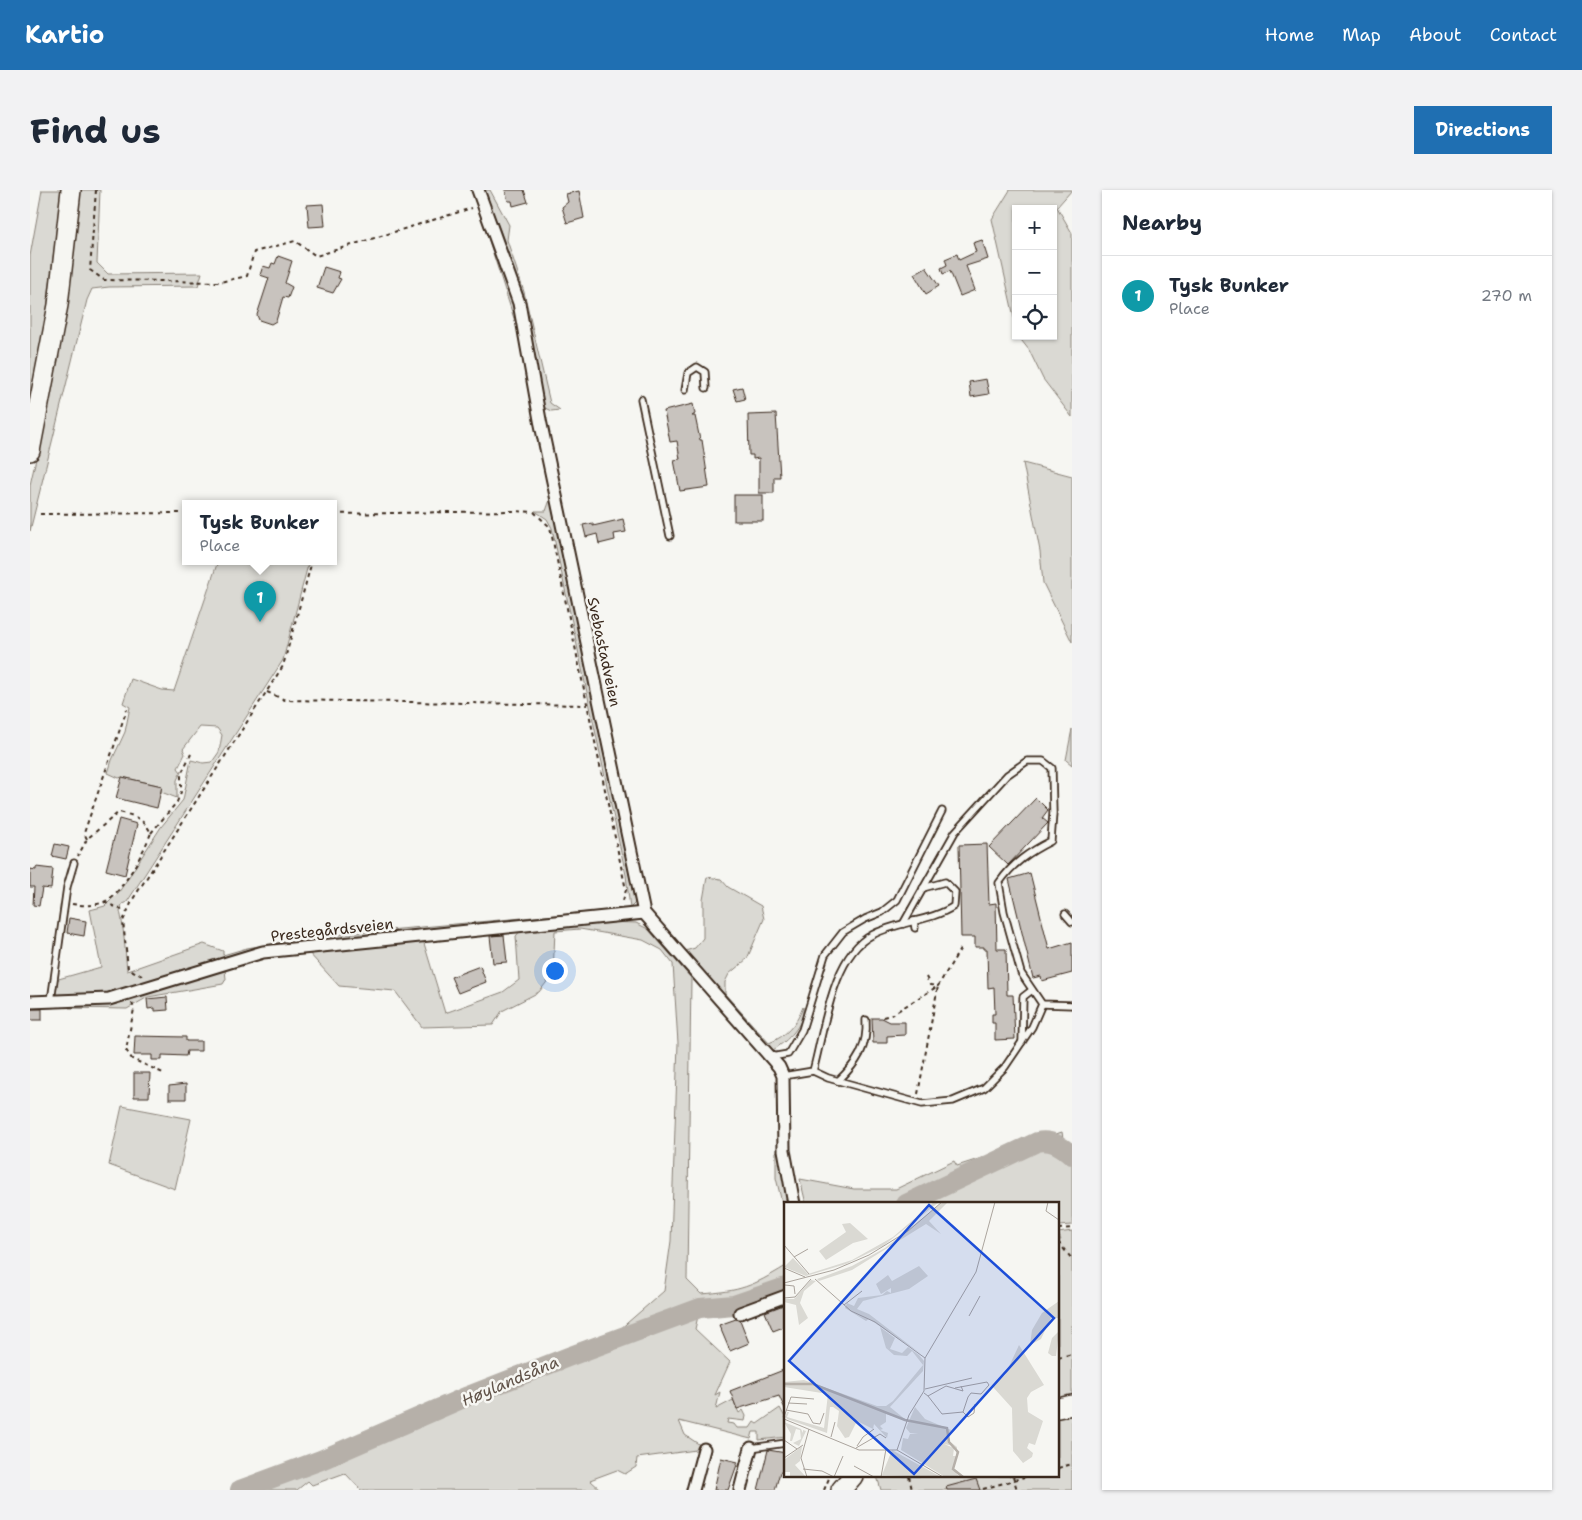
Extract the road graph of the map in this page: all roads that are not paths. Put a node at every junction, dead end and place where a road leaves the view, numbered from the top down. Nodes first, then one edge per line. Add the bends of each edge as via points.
1 (71, 190) edge
2 (478, 190) edge
3 (706, 388) dead end
4 (685, 390) dead end
5 (641, 399) dead end
6 (30, 451) edge
7 (670, 536) dead end
8 (942, 811) dead end
9 (74, 863) road end
10 (923, 888) junction
11 (644, 913) junction
12 (1065, 914) dead end
13 (914, 921) junction
14 (1072, 922) edge
15 (903, 924) junction
16 (915, 928) dead end
17 (1032, 990) junction
18 (51, 1001) junction
19 (30, 1002) edge
20 (1042, 1004) junction
21 (1072, 1005) edge
22 (866, 1020) dead end
23 (1022, 1042) junction
24 (771, 1057) junction
25 (813, 1072) junction
26 (783, 1076) junction
27 (838, 1080) junction
28 (794, 1202) edge
29 (784, 1297) edge
30 (740, 1312) dead end
31 (784, 1443) edge
32 (751, 1448) joint
33 (704, 1449) dead end
34 (693, 1490) edge
35 (740, 1490) edge

1 - 6 main road via 58,305
2 - 11 street, Svebastadveien via 519,304 540,420
3 - 4 lane via 704,372 697,367 688,372
5 - 7 lane
8 - 24 lane via 897,900 882,912 843,932 825,955 802,1030 788,1054
9 - 18 lane via 68,879
10 - 13 lane via 945,882 955,892 954,906 942,914
10 - 15 lane
10 - 17 lane via 955,832 1007,776 1027,762 1043,761 1052,768 1051,841 1010,867 999,883 1021,973
11 - 18 street, Prestegårdsveien via 263,952 109,999
11 - 24 street, Svebastadveien
12 - 14 lane
13 - 15 lane
13 - 16 lane
15 - 25 lane via 871,935 853,952 834,983
17 - 20 lane
17 - 23 lane via 1023,997
18 - 19 street, Prestegårdsveien
20 - 21 lane
20 - 23 lane
22 - 27 lane via 863,1052
23 - 27 lane via 1005,1067 984,1088 952,1101 916,1103
24 - 26 street, Svebastadveien
25 - 26 lane
25 - 27 lane
26 - 28 street via 784,1150
29 - 30 street
31 - 32 lane
32 - 35 street
33 - 34 street

